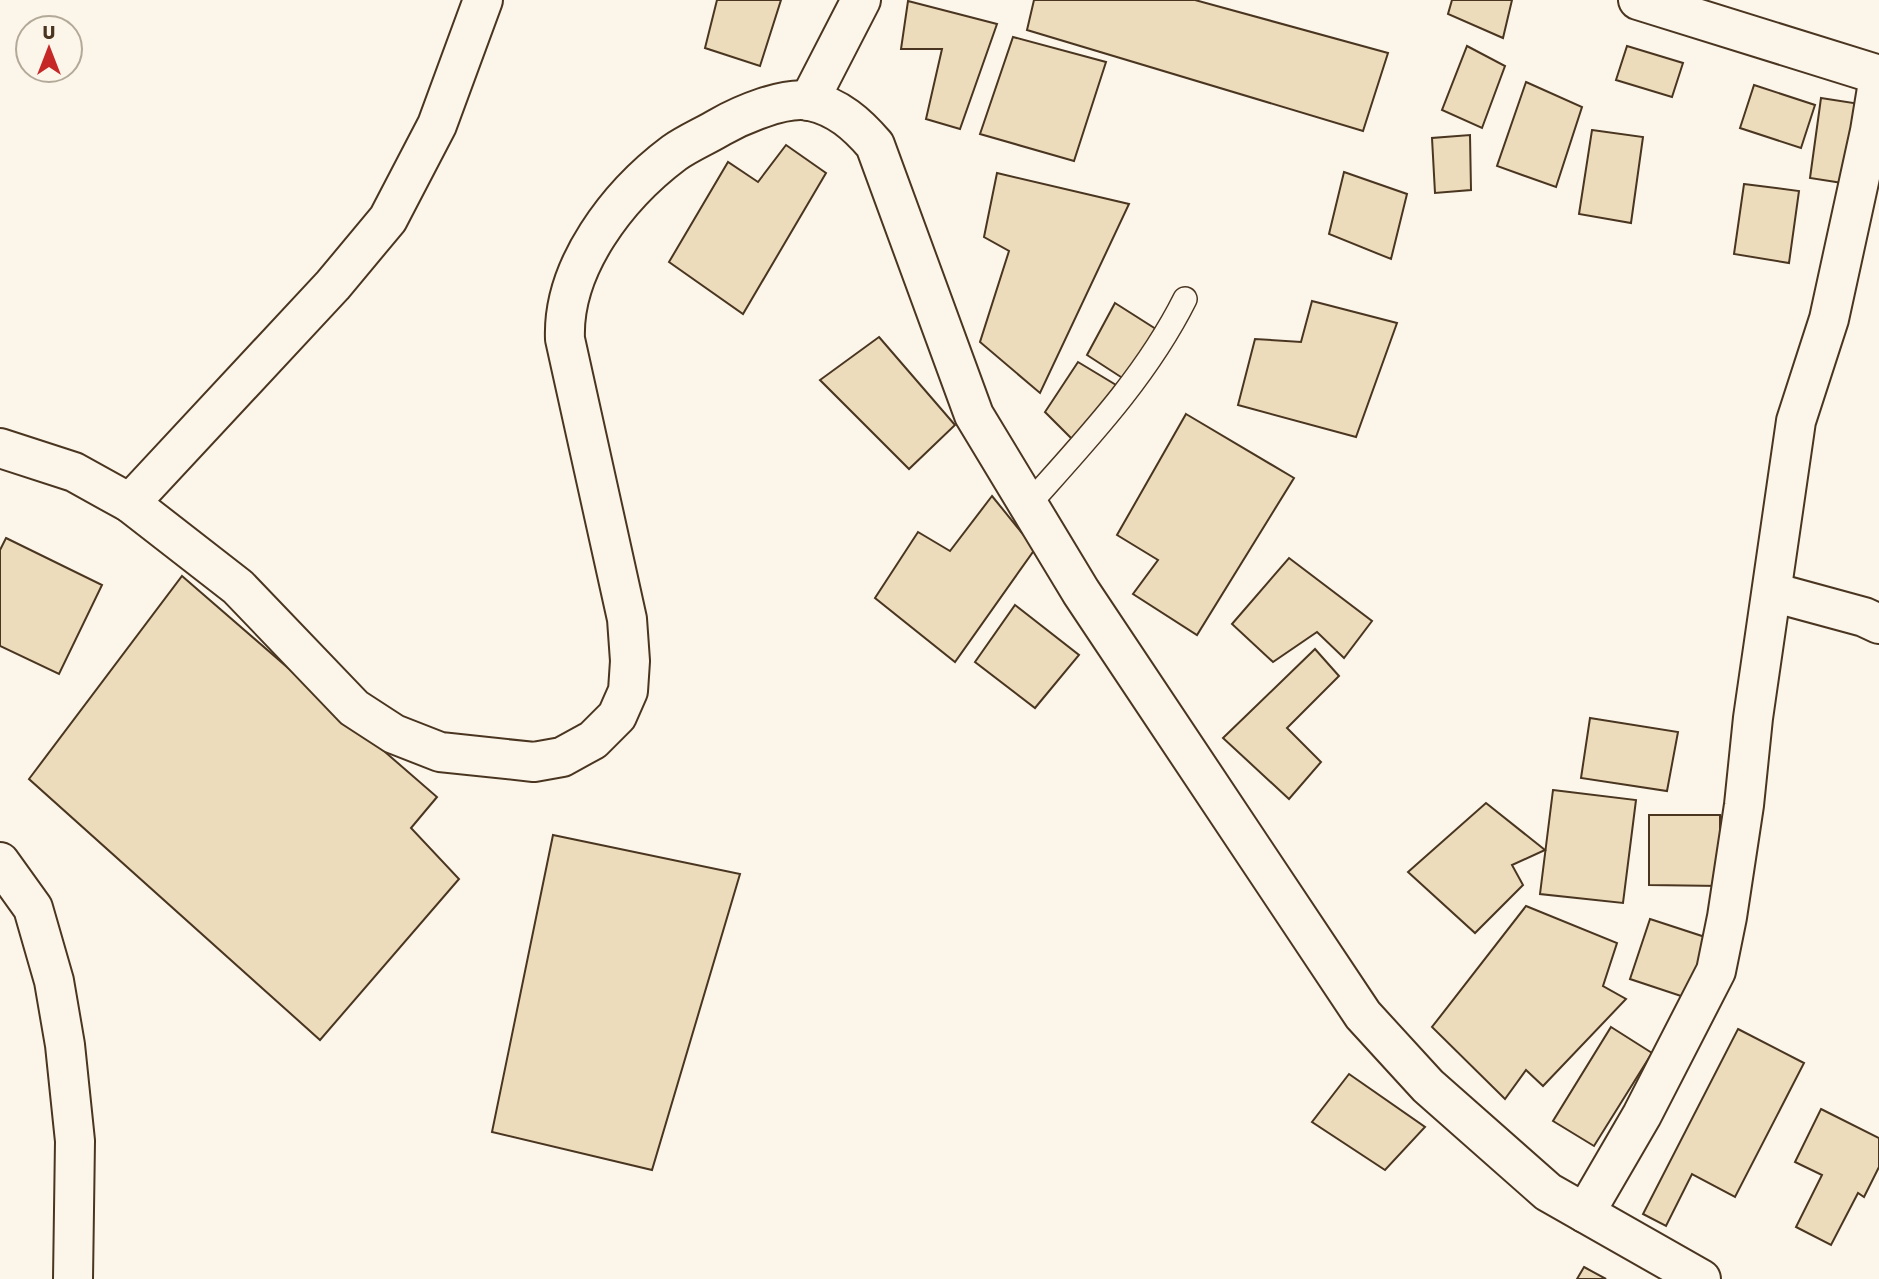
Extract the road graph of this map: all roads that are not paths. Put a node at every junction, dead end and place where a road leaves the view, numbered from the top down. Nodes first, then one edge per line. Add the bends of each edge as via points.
1 (483, 0) edge
2 (861, 0) edge
3 (1638, 0) edge
4 (1879, 76) edge
5 (809, 101) junction
6 (1185, 299) dead end
7 (0, 448) edge
8 (130, 503) junction
9 (1028, 505) junction
10 (1772, 592) junction
11 (1879, 624) edge
12 (0, 862) edge
13 (1585, 1213) junction
14 (73, 1279) edge
15 (1701, 1279) edge

1 - 8 main road via 437,125 387,219 333,285
2 - 5 main road
3 - 4 main road
4 - 10 main road via 1829,319 1796,421
5 - 8 main road via 775,104 739,116 675,153 640,182 591,244 567,303 565,339 627,619 630,662 628,691 617,716 593,740 562,757 534,762 440,752 394,734 354,709 238,587
5 - 9 main road via 845,114 874,145 974,415
6 - 9 lane via 1110,414
7 - 8 main road via 74,472
9 - 13 main road via 1096,615 1363,1015 1428,1086 1523,1172
10 - 11 main road
10 - 13 main road via 1716,971
12 - 14 main road via 33,908 54,981 75,1141
13 - 15 main road

